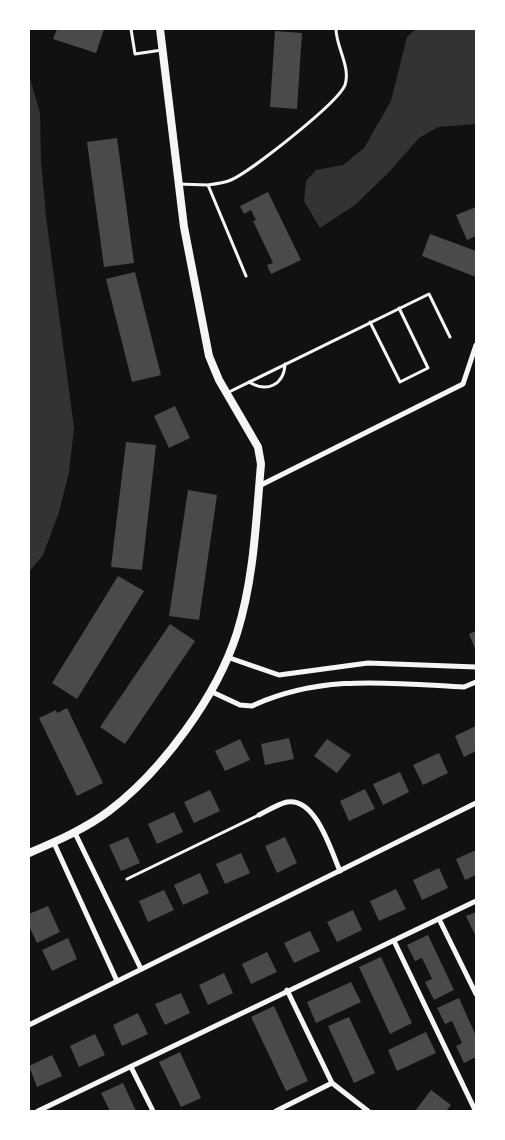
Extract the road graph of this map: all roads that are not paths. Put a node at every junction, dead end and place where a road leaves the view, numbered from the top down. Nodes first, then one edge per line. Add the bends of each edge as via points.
1 (131, 29) edge
2 (160, 29) edge
3 (336, 29) edge
4 (162, 50) junction
5 (178, 184) junction
6 (208, 186) junction
7 (246, 276) dead end
8 (399, 308) junction
9 (370, 322) junction
10 (450, 337) dead end
11 (476, 345) edge
12 (285, 364) junction
13 (249, 382) junction
14 (226, 393) junction
15 (259, 486) junction
16 (227, 657) junction
17 (476, 667) edge
18 (476, 682) edge
19 (210, 691) junction
20 (476, 803) edge
21 (259, 815) joint
22 (75, 833) junction
23 (54, 843) junction
24 (29, 854) edge
25 (340, 871) junction
26 (127, 879) dead end
27 (476, 901) edge
28 (439, 919) junction
29 (394, 941) junction
30 (142, 969) junction
31 (118, 981) junction
32 (286, 990) junction
33 (476, 994) edge
34 (29, 1025) edge
35 (131, 1067) junction
36 (332, 1083) junction
37 (475, 1110) edge
38 (38, 1111) edge
39 (153, 1111) edge
40 (276, 1111) edge
41 (368, 1111) edge

1 - 4 lane via 135,54
2 - 4 street
3 - 6 lane via 346,70 345,84 337,97 269,154 231,180
4 - 5 street
5 - 6 lane
5 - 14 street via 209,356
6 - 7 lane
8 - 9 lane
8 - 9 lane via 428,368 400,382
8 - 10 lane via 429,294
9 - 12 lane
11 - 15 street via 463,384
12 - 13 lane
12 - 13 lane via 280,380 257,387
13 - 14 lane
14 - 15 street via 258,447 261,464
15 - 16 street via 251,570 236,634
16 - 17 street via 279,674 368,663
16 - 19 street
18 - 19 street via 464,687 355,682 323,684 252,706 240,705
19 - 22 street via 171,749 135,787 109,811
20 - 25 street
21 - 25 street via 287,802 303,804 315,816
21 - 26 lane
22 - 23 street
22 - 30 street
23 - 24 street
23 - 31 street
25 - 30 street
27 - 28 street
28 - 29 street
28 - 33 street
29 - 32 street
29 - 37 street
30 - 31 street
31 - 34 street
32 - 35 street
32 - 36 street
35 - 38 street
35 - 39 street
36 - 40 street
36 - 41 street

